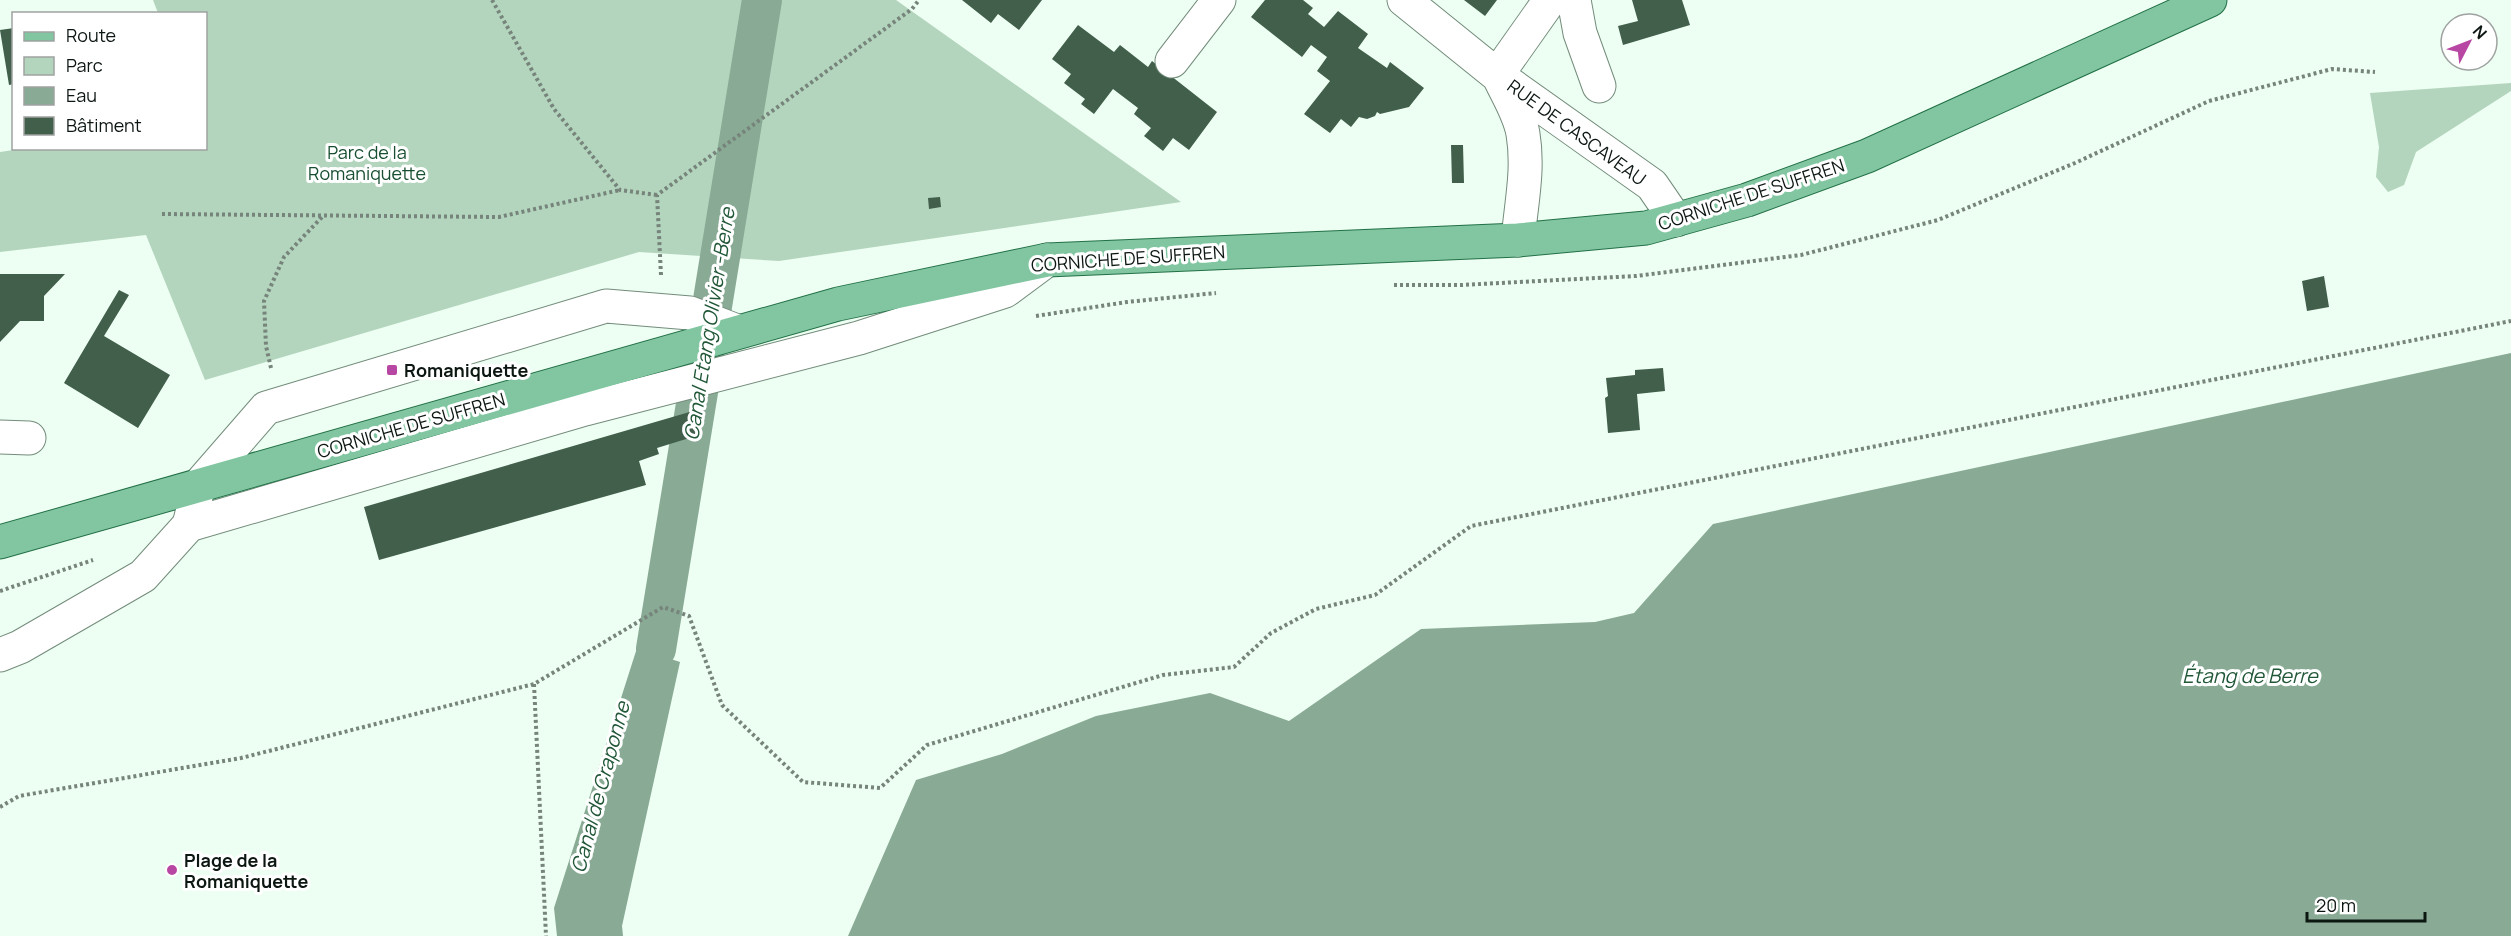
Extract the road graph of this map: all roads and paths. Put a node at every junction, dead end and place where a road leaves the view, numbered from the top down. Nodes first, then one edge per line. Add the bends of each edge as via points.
1 (492, 0) edge
2 (919, 0) edge
3 (1219, 0) edge
4 (1404, 0) edge
5 (1551, 0) edge
6 (1574, 0) edge
7 (2210, 0) edge
8 (1172, 61) dead end
9 (1497, 75) junction
10 (1599, 86) dead end
11 (620, 190) junction
12 (657, 195) junction
13 (162, 214) dead end
14 (323, 216) junction
15 (1677, 220) junction
16 (1518, 240) junction
17 (1047, 260) junction
18 (663, 310) junction
19 (2511, 321) edge
20 (737, 331) junction
21 (279, 403) junction
22 (199, 485) junction
23 (189, 525) junction
24 (0, 542) edge
25 (0, 655) edge
26 (534, 684) junction
27 (0, 807) edge
28 (546, 936) edge

1 - 11 path via 554,109
2 - 12 path via 912,9
3 - 8 street
4 - 9 street, RUE DE CASCAVEAU
5 - 9 street, RUE DE CASCAVEAU
6 - 10 street via 1580,33
7 - 15 main road, CORNICHE DE SUFFREN via 1867,156 1747,200
9 - 15 street, RUE DE CASCAVEAU via 1652,185
9 - 16 street, RUE DE CASCAVEAU via 1523,132 1526,168
11 - 12 path
11 - 14 path via 499,218
12 - 18 path
13 - 14 path
14 - 21 path via 284,257 264,301 266,346
15 - 16 main road, CORNICHE DE SUFFREN via 1646,228
16 - 17 main road, CORNICHE DE SUFFREN
17 - 20 main road, CORNICHE DE SUFFREN via 838,304
17 - 23 street via 1005,291 859,338 585,409
18 - 20 street via 690,313
18 - 21 street via 606,306
19 - 26 path via 1471,526 1375,595 1316,609 1271,633 1234,667 1163,675 927,746 880,788 803,782 722,705 689,616 663,607
20 - 22 main road, CORNICHE DE SUFFREN
21 - 22 street via 266,408
22 - 23 street
22 - 24 main road, CORNICHE DE SUFFREN
23 - 25 street via 143,576
26 - 27 path via 241,758 19,796
26 - 28 path

